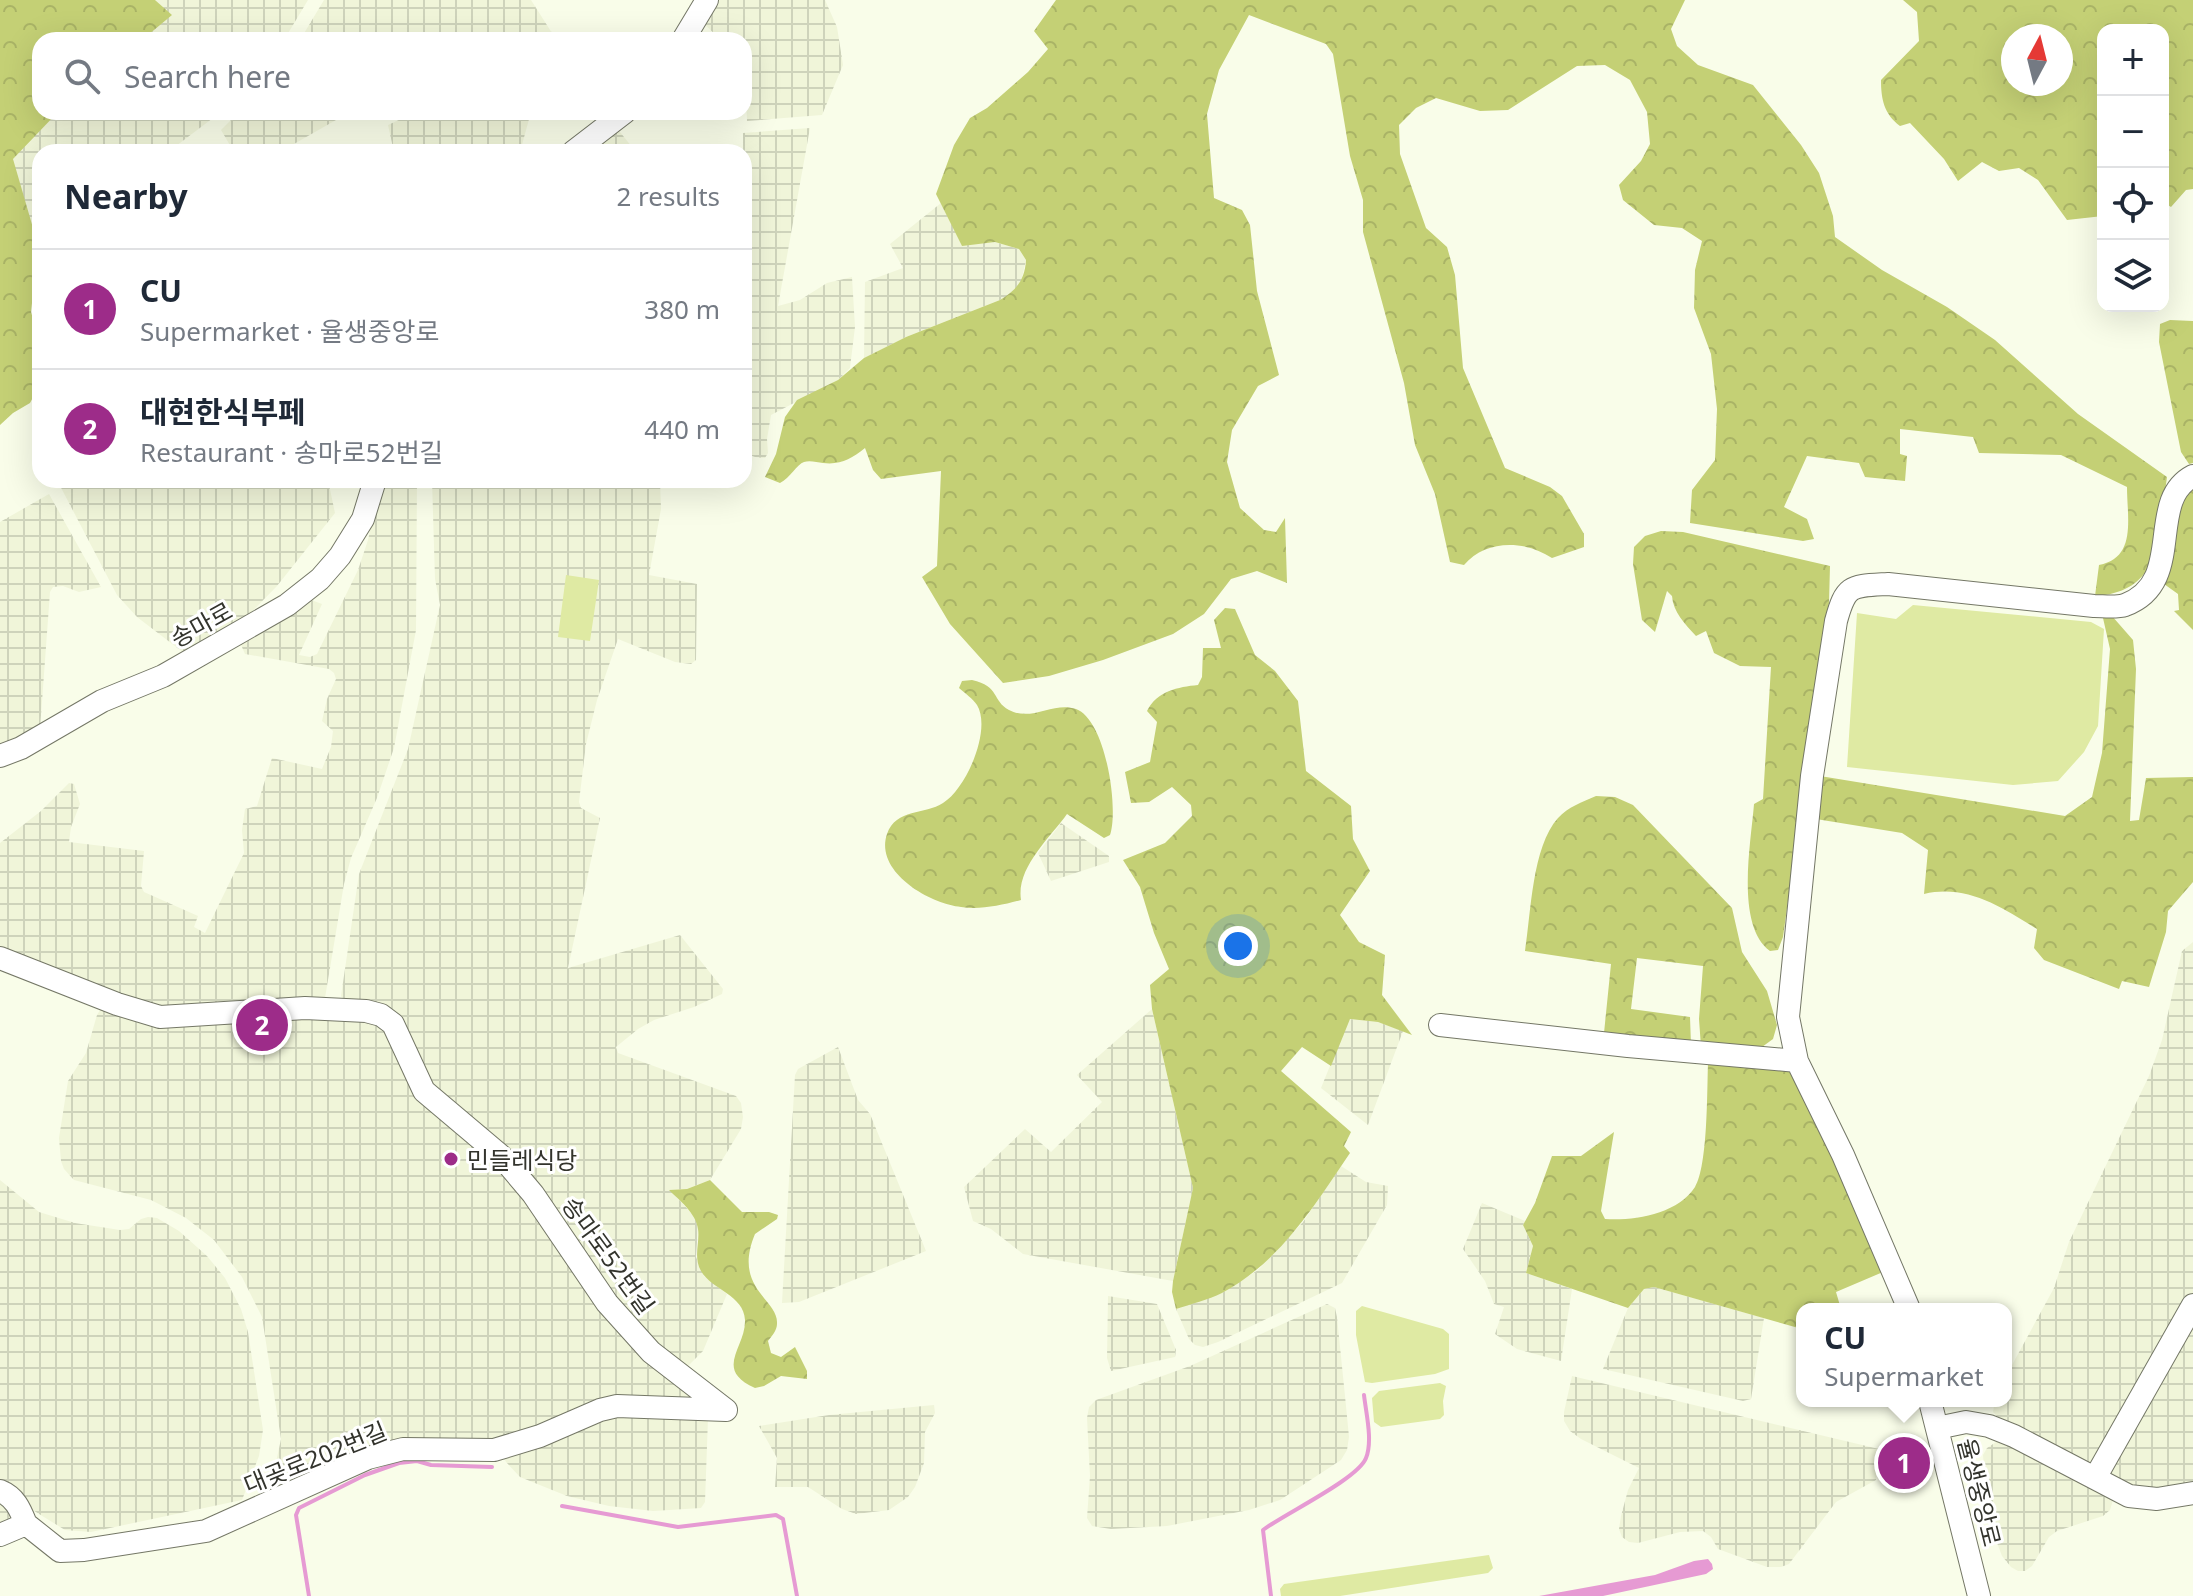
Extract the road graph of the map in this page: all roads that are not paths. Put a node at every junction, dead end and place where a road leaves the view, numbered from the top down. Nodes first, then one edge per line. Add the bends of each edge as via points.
1 (707, 0) edge
2 (688, 32) edge
3 (615, 120) edge
4 (583, 144) edge
5 (2193, 476) edge
6 (373, 488) edge
7 (0, 756) edge
8 (0, 958) edge
9 (1440, 1025) dead end
10 (1797, 1061) junction
11 (1905, 1303) edge
12 (2193, 1305) edge
13 (1932, 1407) edge
14 (726, 1410) joint
15 (1937, 1428) junction
16 (2095, 1478) junction
17 (0, 1491) edge
18 (2193, 1493) edge
19 (26, 1524) junction
20 (0, 1535) edge
21 (1979, 1596) edge

1 - 2 street
3 - 4 street
5 - 10 street via 2181,482 2171,500 2160,574 2143,594 2123,605 1888,584 1857,586 1843,596 1810,791 1788,1017
6 - 7 street, 송마로 via 363,519 340,556 287,605 163,676 102,701
8 - 14 street, 송마로52번길 via 160,1017 305,1008 381,1015 393,1024 424,1091 501,1156 607,1303 651,1352
9 - 10 street
10 - 11 street
12 - 16 street
13 - 15 street, 율생중앙로
14 - 19 street, 대곶로202번길 via 617,1406 494,1450 403,1449 368,1458 206,1531 60,1551
15 - 16 street via 1966,1422 1989,1426
15 - 21 street, 율생중앙로
16 - 18 street via 2142,1498
17 - 19 street, 대곶로202번길 via 19,1506
19 - 20 street

